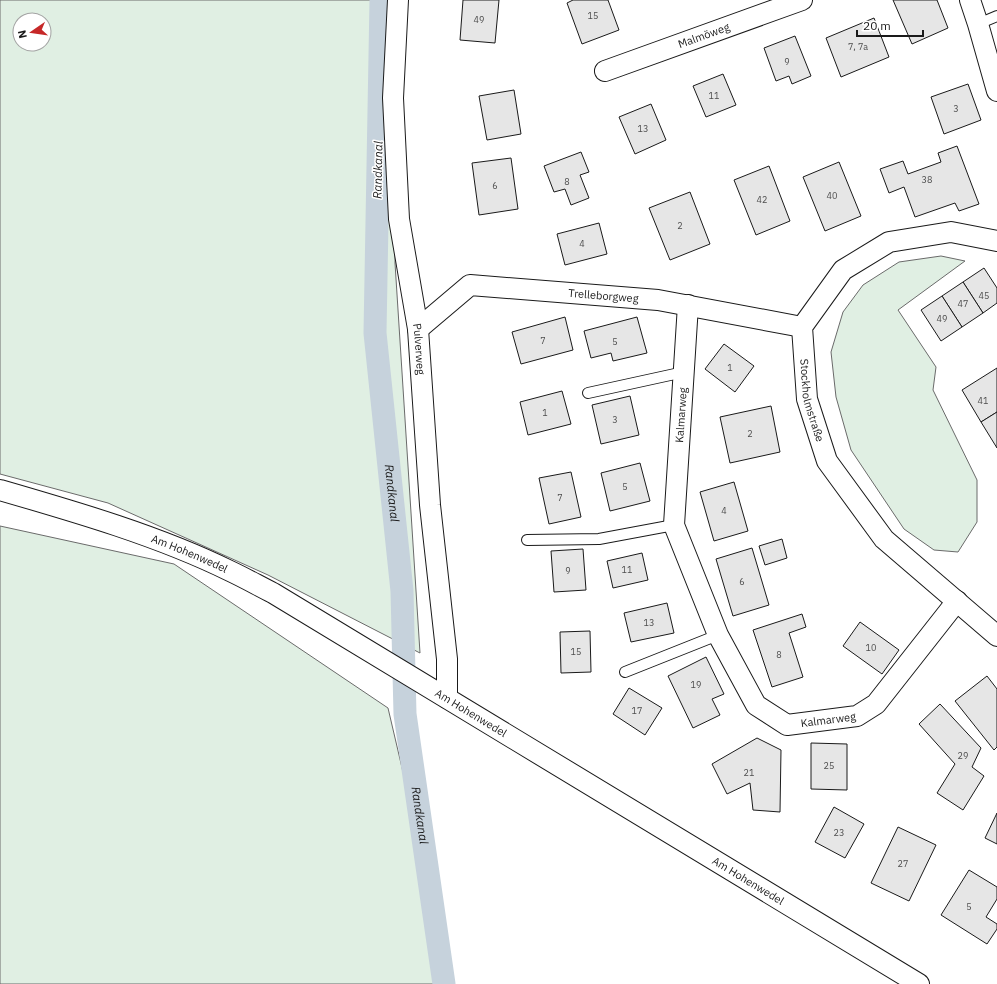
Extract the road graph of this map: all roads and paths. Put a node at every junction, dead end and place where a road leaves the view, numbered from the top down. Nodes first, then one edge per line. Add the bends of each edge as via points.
1 (398, 0) edge
2 (802, 0) edge
3 (970, 0) edge
4 (776, 4) edge
5 (997, 16) edge
6 (978, 24) junction
7 (605, 71) dead end
8 (997, 91) edge
9 (997, 241) edge
10 (688, 305) junction
11 (802, 327) junction
12 (418, 329) junction
13 (684, 372) junction
14 (588, 393) dead end
15 (0, 490) edge
16 (674, 525) junction
17 (527, 540) dead end
18 (957, 601) junction
19 (718, 635) junction
20 (997, 636) edge
21 (625, 672) dead end
22 (446, 698) junction
23 (919, 984) edge

1 - 12 street, Pulverweg via 393,98 399,219
2 - 4 street, Malmöweg
3 - 6 street
4 - 7 street, Malmöweg
5 - 6 lane
6 - 8 street
9 - 11 street via 951,232 889,242 843,270
10 - 11 street, Trelleborgweg
10 - 12 street, Trelleborgweg via 658,300 470,285
10 - 13 street, Kalmarweg
11 - 18 street, Stockholmstraße via 807,399 827,461 884,539
12 - 22 street, Pulverweg via 430,505 447,660
13 - 14 lane
13 - 16 street, Kalmarweg
15 - 22 street, Am Hohenwedel via 133,532 230,570
16 - 17 lane via 599,539
16 - 19 street, Kalmarweg
18 - 19 street, Kalmarweg via 876,704 857,716 787,725 756,705
18 - 20 street, Stockholmstraße
19 - 21 lane
22 - 23 street, Am Hohenwedel

